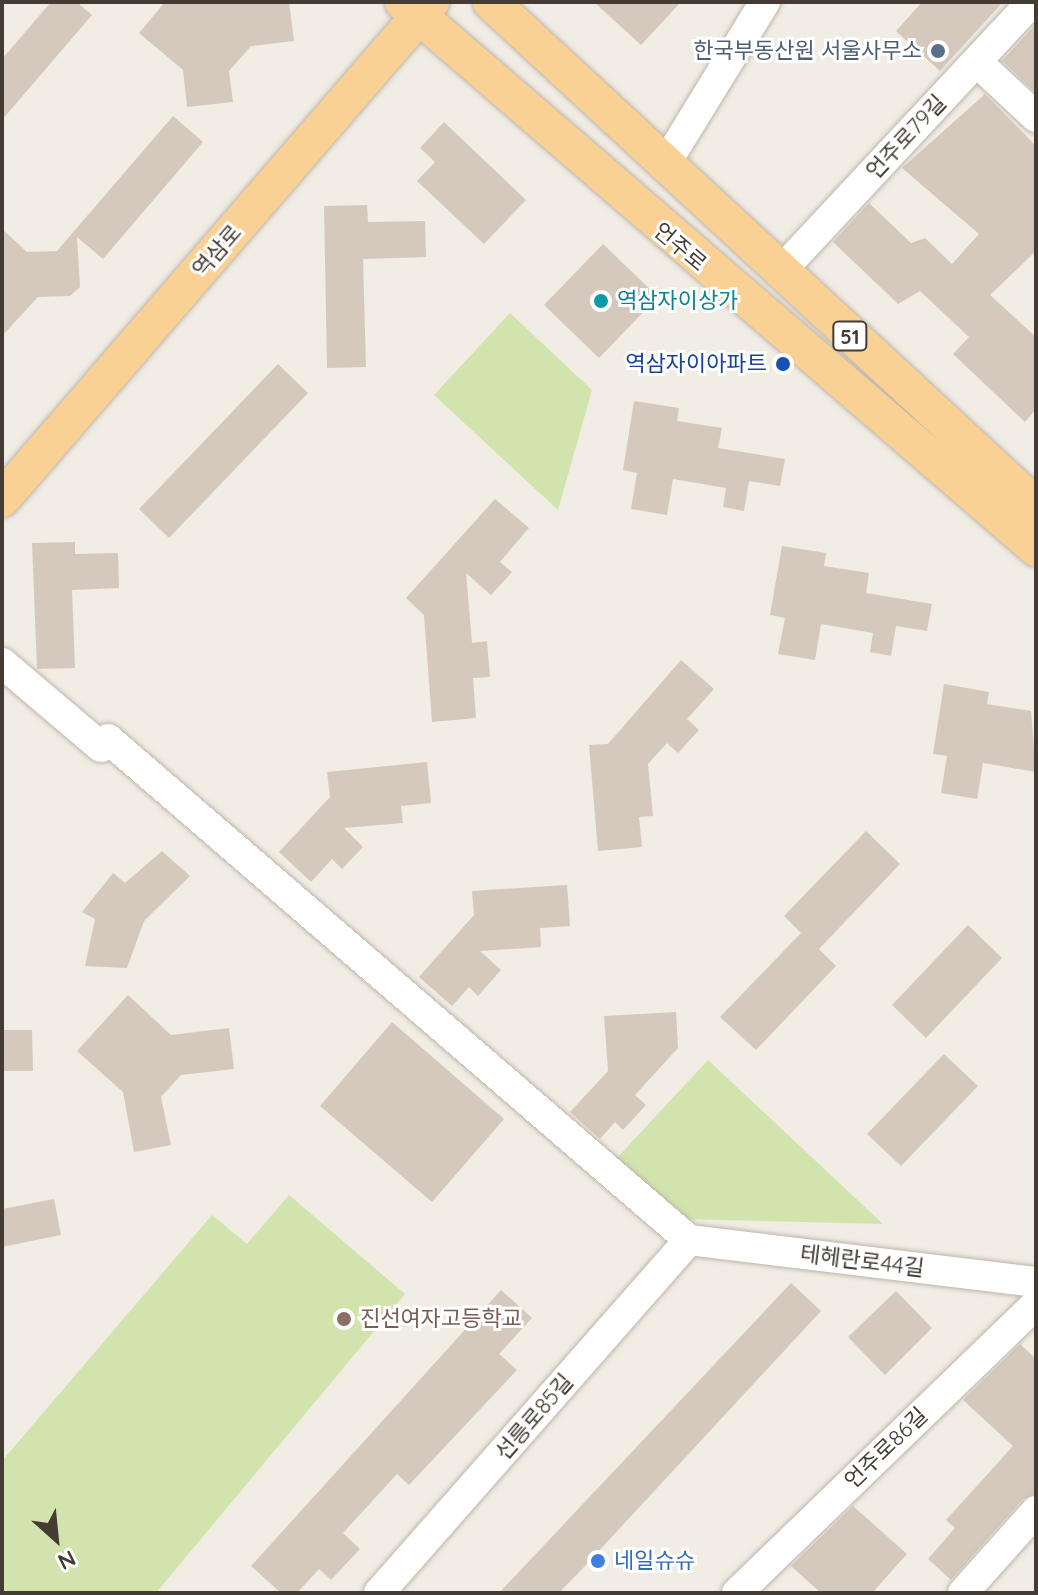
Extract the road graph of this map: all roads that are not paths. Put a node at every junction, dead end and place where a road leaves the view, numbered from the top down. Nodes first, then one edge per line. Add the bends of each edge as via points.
1 (491, 2) edge
2 (765, 2) edge
3 (1032, 2) edge
4 (417, 7) edge
5 (977, 62) junction
6 (1036, 117) edge
7 (664, 166) junction
8 (780, 272) junction
9 (2, 499) edge
10 (1036, 506) edge
11 (1036, 548) edge
12 (2, 663) edge
13 (689, 1240) junction
14 (1036, 1282) edge
15 (1036, 1304) edge
16 (1036, 1511) edge
17 (379, 1593) edge
18 (737, 1593) edge
19 (963, 1593) edge

1 - 7 main road, 51
2 - 7 street
3 - 5 street, 언주로79길
4 - 9 main road, 역삼로
4 - 11 main road, 언주로 / 51
5 - 6 street
5 - 8 street, 언주로79길
7 - 8 main road, 51
8 - 10 main road, 51
12 - 13 street via 104,743
13 - 14 street, 테헤란로44길
13 - 17 street, 선릉로85길
15 - 18 street, 언주로86길
16 - 19 street

